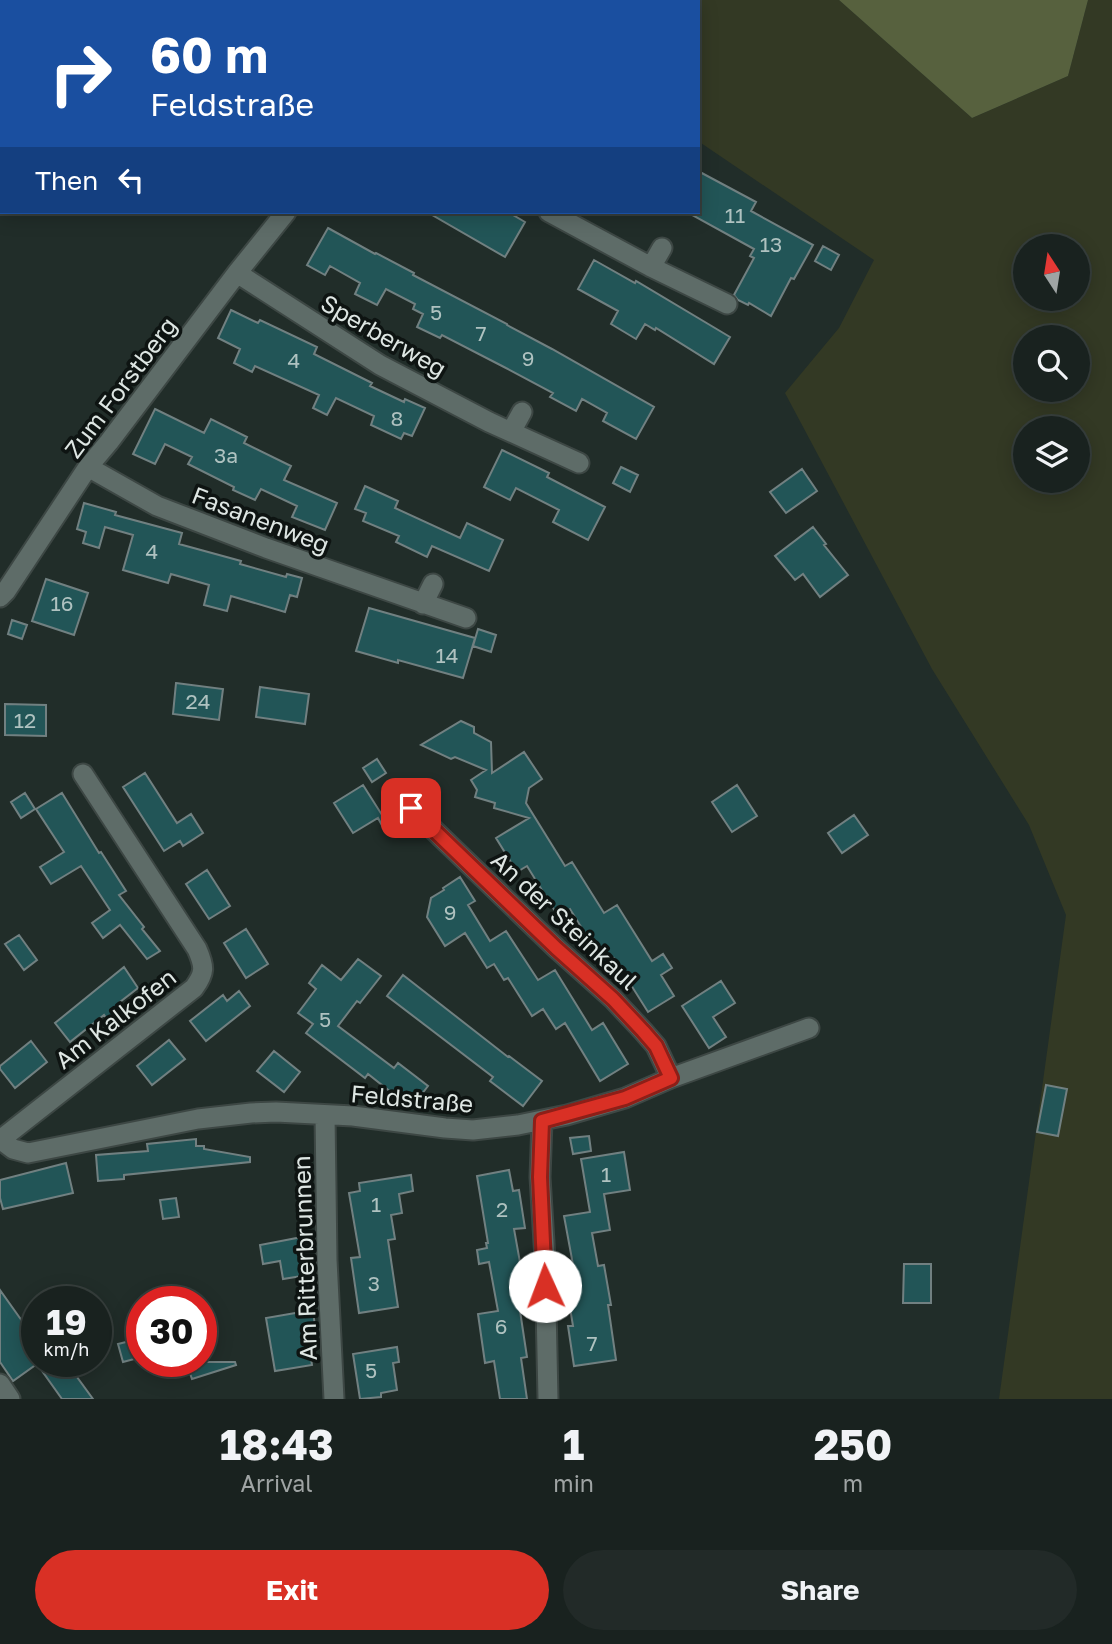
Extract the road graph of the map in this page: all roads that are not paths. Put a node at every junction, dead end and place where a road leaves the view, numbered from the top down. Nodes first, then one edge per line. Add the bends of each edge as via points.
1 (284, 214) edge
2 (553, 214) edge
3 (662, 248) dead end
4 (651, 267) junction
5 (237, 273) junction
6 (727, 304) dead end
7 (522, 412) dead end
8 (511, 432) junction
9 (579, 463) dead end
10 (88, 467) junction
11 (433, 584) dead end
12 (0, 597) edge
13 (423, 604) junction
14 (466, 618) dead end
15 (83, 775) dead end
16 (411, 808) dead end
17 (809, 1028) dead end
18 (671, 1078) junction
19 (324, 1115) junction
20 (542, 1121) junction
21 (0, 1140) edge
22 (0, 1384) edge
23 (10, 1399) edge
24 (334, 1399) edge
25 (548, 1399) edge

1 - 5 street, Zum Forstberg
2 - 4 street
3 - 4 street
4 - 6 street
5 - 8 street, Sperberweg via 380,365
5 - 10 street, Zum Forstberg
7 - 8 street
8 - 9 street, Sperberweg
10 - 12 street, Zum Forstberg
10 - 13 street, Fasanenweg via 157,506
11 - 13 street
13 - 14 street, Fasanenweg
15 - 21 street, Am Kalkofen via 197,949 204,971 194,989
16 - 18 street, An der Steinkaul via 613,999 656,1046
17 - 18 street, Feldstraße
18 - 20 street, Feldstraße via 625,1098
19 - 20 street, Feldstraße via 472,1130
19 - 21 street, Feldstraße via 228,1115 28,1153
19 - 24 street, Am Ritterbrunnen
20 - 25 street
22 - 23 street

